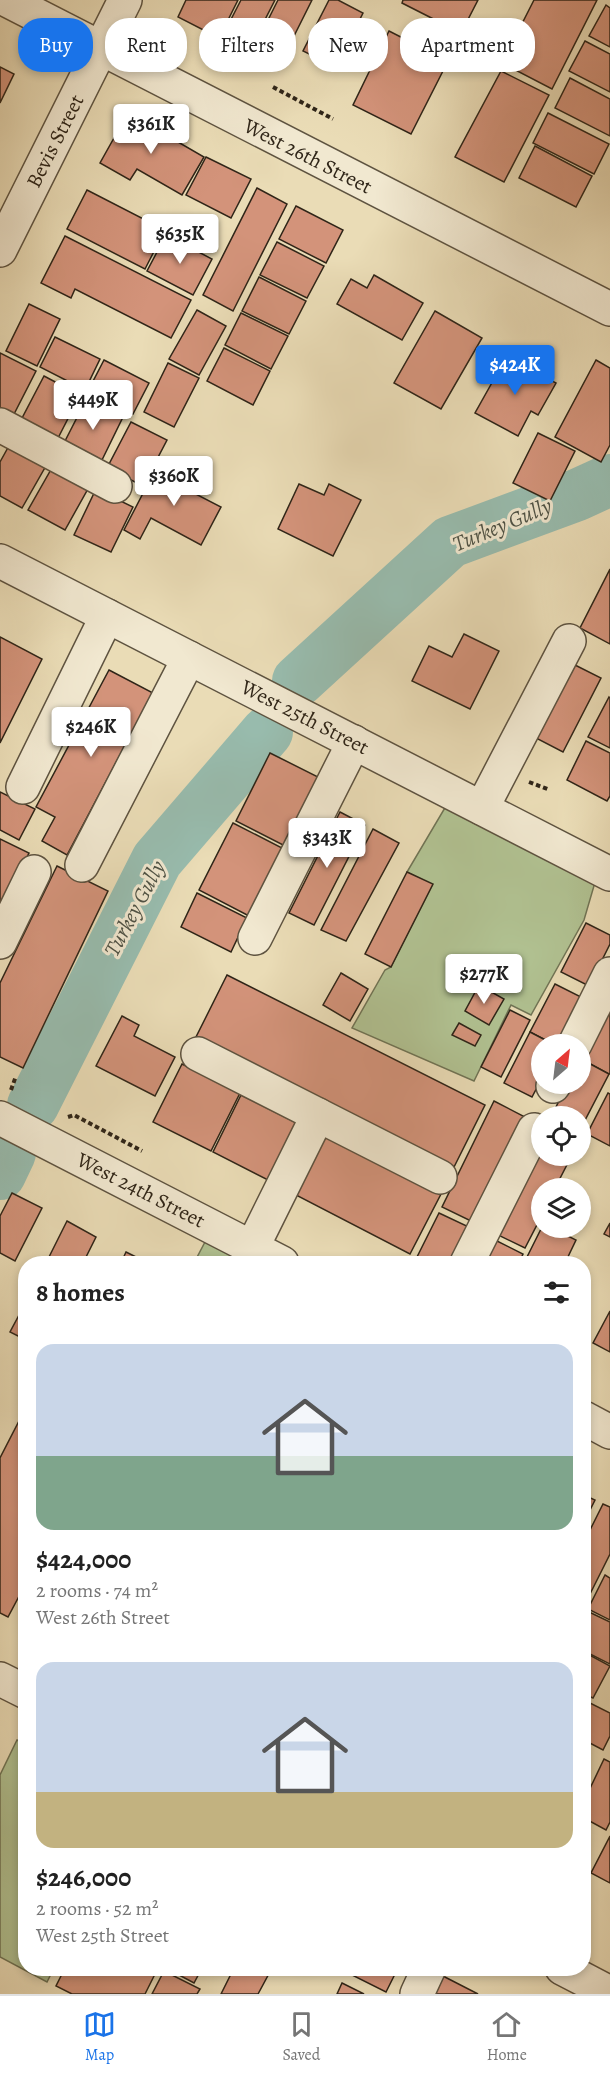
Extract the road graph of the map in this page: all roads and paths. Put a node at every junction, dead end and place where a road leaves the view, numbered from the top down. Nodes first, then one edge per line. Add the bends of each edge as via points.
1 (7, 0) edge
2 (125, 0) edge
3 (101, 50) junction
4 (273, 87) dead end
5 (333, 119) dead end
6 (0, 249) edge
7 (610, 309) edge
8 (0, 425) edge
9 (115, 486) dead end
10 (0, 561) edge
11 (107, 615) junction
12 (569, 641) dead end
13 (189, 658) junction
14 (354, 742) junction
15 (23, 787) dead end
16 (482, 808) junction
17 (82, 865) dead end
18 (34, 872) dead end
19 (610, 874) edge
20 (255, 939) dead end
21 (0, 942) edge
22 (610, 974) edge
23 (580, 1034) edge
24 (198, 1054) dead end
25 (318, 1114) junction
26 (74, 1115) dead end
27 (0, 1118) edge
28 (531, 1136) edge
29 (142, 1151) dead end
30 (440, 1177) dead end
31 (252, 1248) junction
32 (268, 1256) edge
33 (471, 1256) edge
34 (591, 1422) edge
35 (610, 1432) edge
36 (0, 1679) edge
37 (18, 1688) edge
38 (401, 1976) edge
39 (425, 1976) edge
40 (577, 1976) edge
41 (610, 1993) edge
42 (393, 1994) edge
43 (417, 1994) edge

1 - 3 street, West 26th Street
2 - 3 street, Bevis Street
3 - 6 street, Bevis Street
3 - 7 street, West 26th Street
4 - 5 path
8 - 9 street
10 - 11 street, West 25th Street
11 - 13 street, West 25th Street
11 - 15 street
12 - 16 street
13 - 14 street, West 25th Street
13 - 17 street
14 - 16 street, West 25th Street
14 - 20 street
16 - 19 street, West 25th Street
18 - 21 street
22 - 23 street
24 - 25 street
25 - 30 street
25 - 31 street
26 - 29 path
27 - 31 street, West 24th Street
28 - 33 street
31 - 32 street, West 24th Street
34 - 35 street
36 - 37 street
38 - 42 street
39 - 43 street
40 - 41 street

